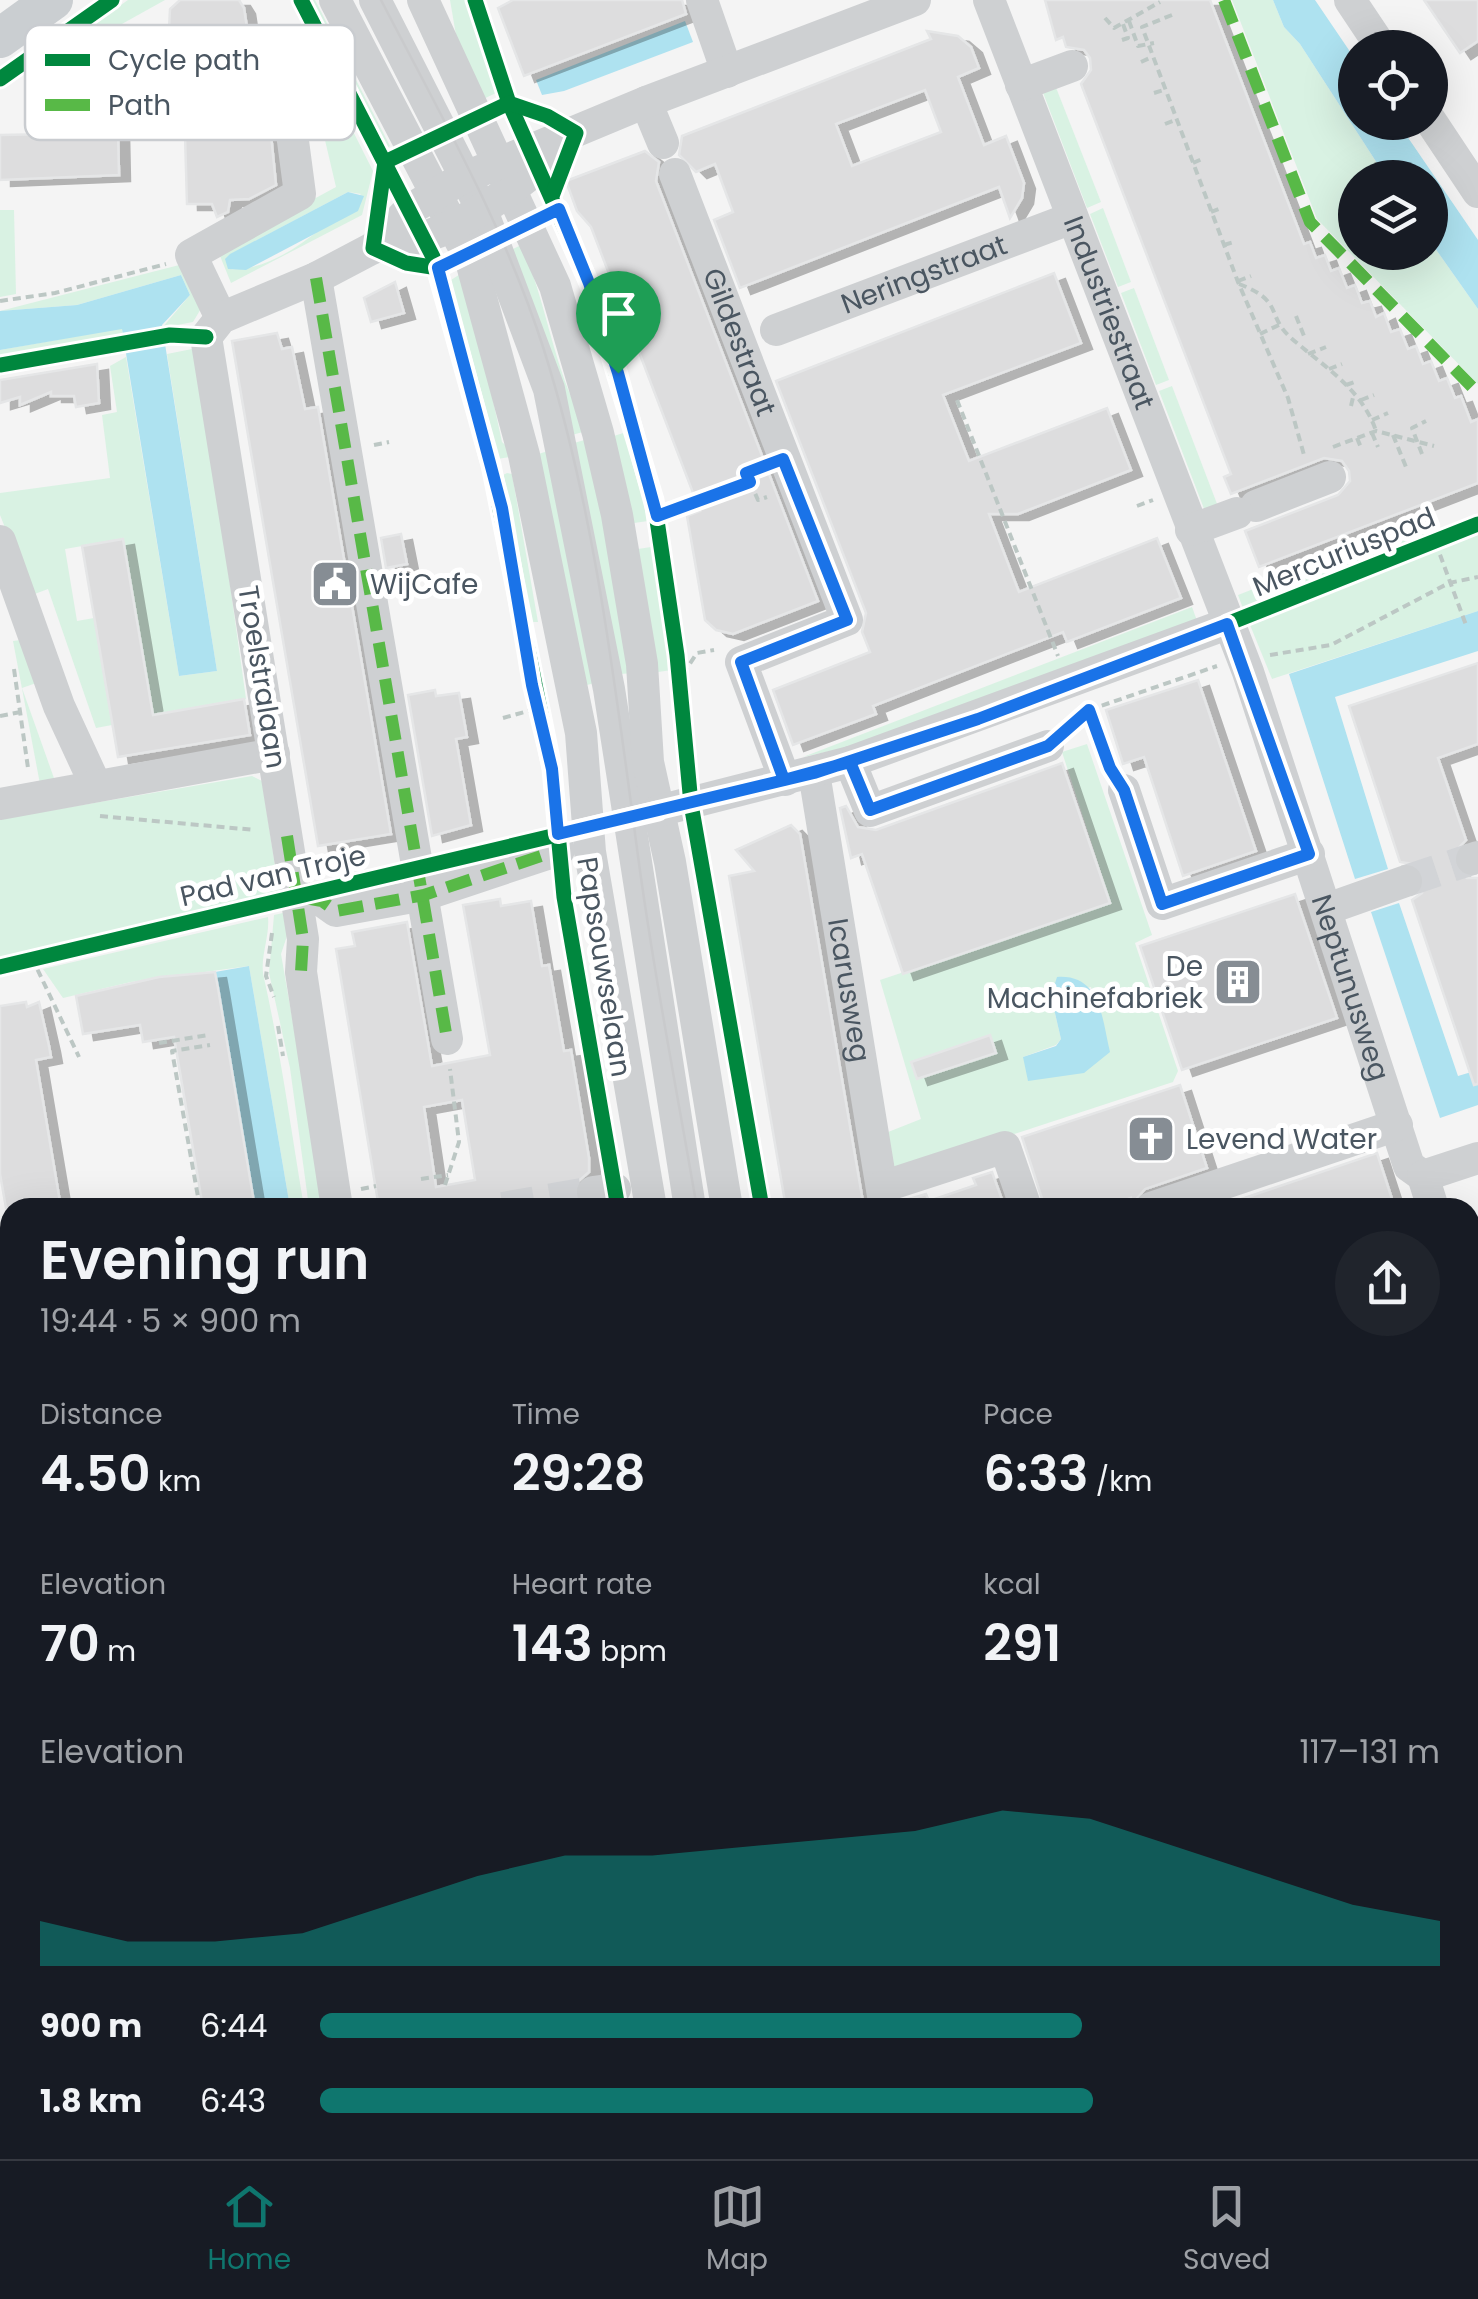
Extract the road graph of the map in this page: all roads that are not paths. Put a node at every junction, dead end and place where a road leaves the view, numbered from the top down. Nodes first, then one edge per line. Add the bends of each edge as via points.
1 (53, 0) edge
2 (335, 0) edge
3 (375, 0) edge
4 (423, 0) edge
5 (702, 0) edge
6 (915, 0) edge
7 (988, 0) edge
8 (1350, 0) edge
9 (348, 25) edge
10 (1370, 30) edge
11 (0, 38) edge
12 (355, 39) edge
13 (1072, 66) dead end
14 (727, 72) junction
15 (1021, 85) junction
16 (646, 102) junction
17 (293, 140) edge
18 (1443, 140) edge
19 (663, 144) dead end
20 (675, 174) dead end
21 (505, 175) junction
22 (466, 177) junction
23 (1478, 192) edge
24 (481, 208) junction
25 (443, 209) junction
26 (1072, 218) junction
27 (316, 278) junction
28 (221, 318) junction
29 (776, 330) dead end
30 (1327, 464) road end
31 (1191, 530) junction
32 (0, 541) edge
33 (1227, 624) junction
34 (1048, 746) road end
35 (274, 754) junction
36 (850, 762) junction
37 (799, 776) junction
38 (85, 788) junction
39 (1124, 790) road end
40 (16, 801) edge
41 (658, 810) junction
42 (559, 850) dead end
43 (1309, 854) junction
44 (1406, 881) tunnel mouth
45 (424, 895) junction
46 (295, 897) junction
47 (1327, 909) junction
48 (447, 1039) road end
49 (1398, 1125) junction
50 (1478, 1158) edge
51 (1423, 1176) junction
52 (883, 1197) edge
53 (335, 1198) edge
54 (649, 1198) edge
55 (688, 1198) edge
56 (725, 1198) edge
57 (1023, 1198) edge
58 (1181, 1198) edge
59 (1430, 1198) edge

1 - 11 main road
2 - 9 street, Papsouwselaan
3 - 22 street, Papsouwselaan
4 - 21 street
5 - 14 street
6 - 14 street
7 - 15 street, Industriestraat
8 - 10 street
12 - 25 street, Papsouwselaan
13 - 15 street
14 - 16 street
15 - 26 street, Industriestraat
16 - 19 street
16 - 21 street via 576,132
17 - 28 street via 300,194 191,255
18 - 23 street
20 - 37 street, Gildestraat via 847,620 741,662
21 - 22 street
21 - 24 street
21 - 41 street via 556,286 614,499
22 - 24 street, Papsouwselaan
22 - 25 street
24 - 25 street
24 - 55 street, Papsouwselaan via 533,339 562,444 609,688
25 - 27 street via 424,238 373,248
25 - 54 street, Papsouwselaan via 471,261 522,448 581,734 590,852
26 - 29 street, Neringstraat
26 - 31 street, Industriestraat
27 - 28 street
27 - 45 street
28 - 35 street, Troelstralaan via 206,337
30 - 31 street via 1246,509
31 - 33 street, Industriestraat
32 - 38 street
33 - 36 street
33 - 43 street, Neptunusweg
34 - 36 street via 870,810
35 - 38 street
35 - 46 street, Troelstralaan
36 - 37 street
37 - 41 street
37 - 52 street, Icarusweg
38 - 40 street
39 - 43 street via 1162,904
41 - 56 street
42 - 45 street, Papsouwselaan
43 - 47 street, Neptunusweg
44 - 47 street
45 - 46 street, Papsouwselaan via 336,911 322,900
45 - 48 street
46 - 53 street, Troelstralaan
47 - 49 street, Neptunusweg via 1355,1036 1373,1089
49 - 51 street, Neptunusweg via 1409,1166
49 - 58 street
50 - 51 street
51 - 59 street, Neptunusweg
52 - 57 street via 1005,1147

